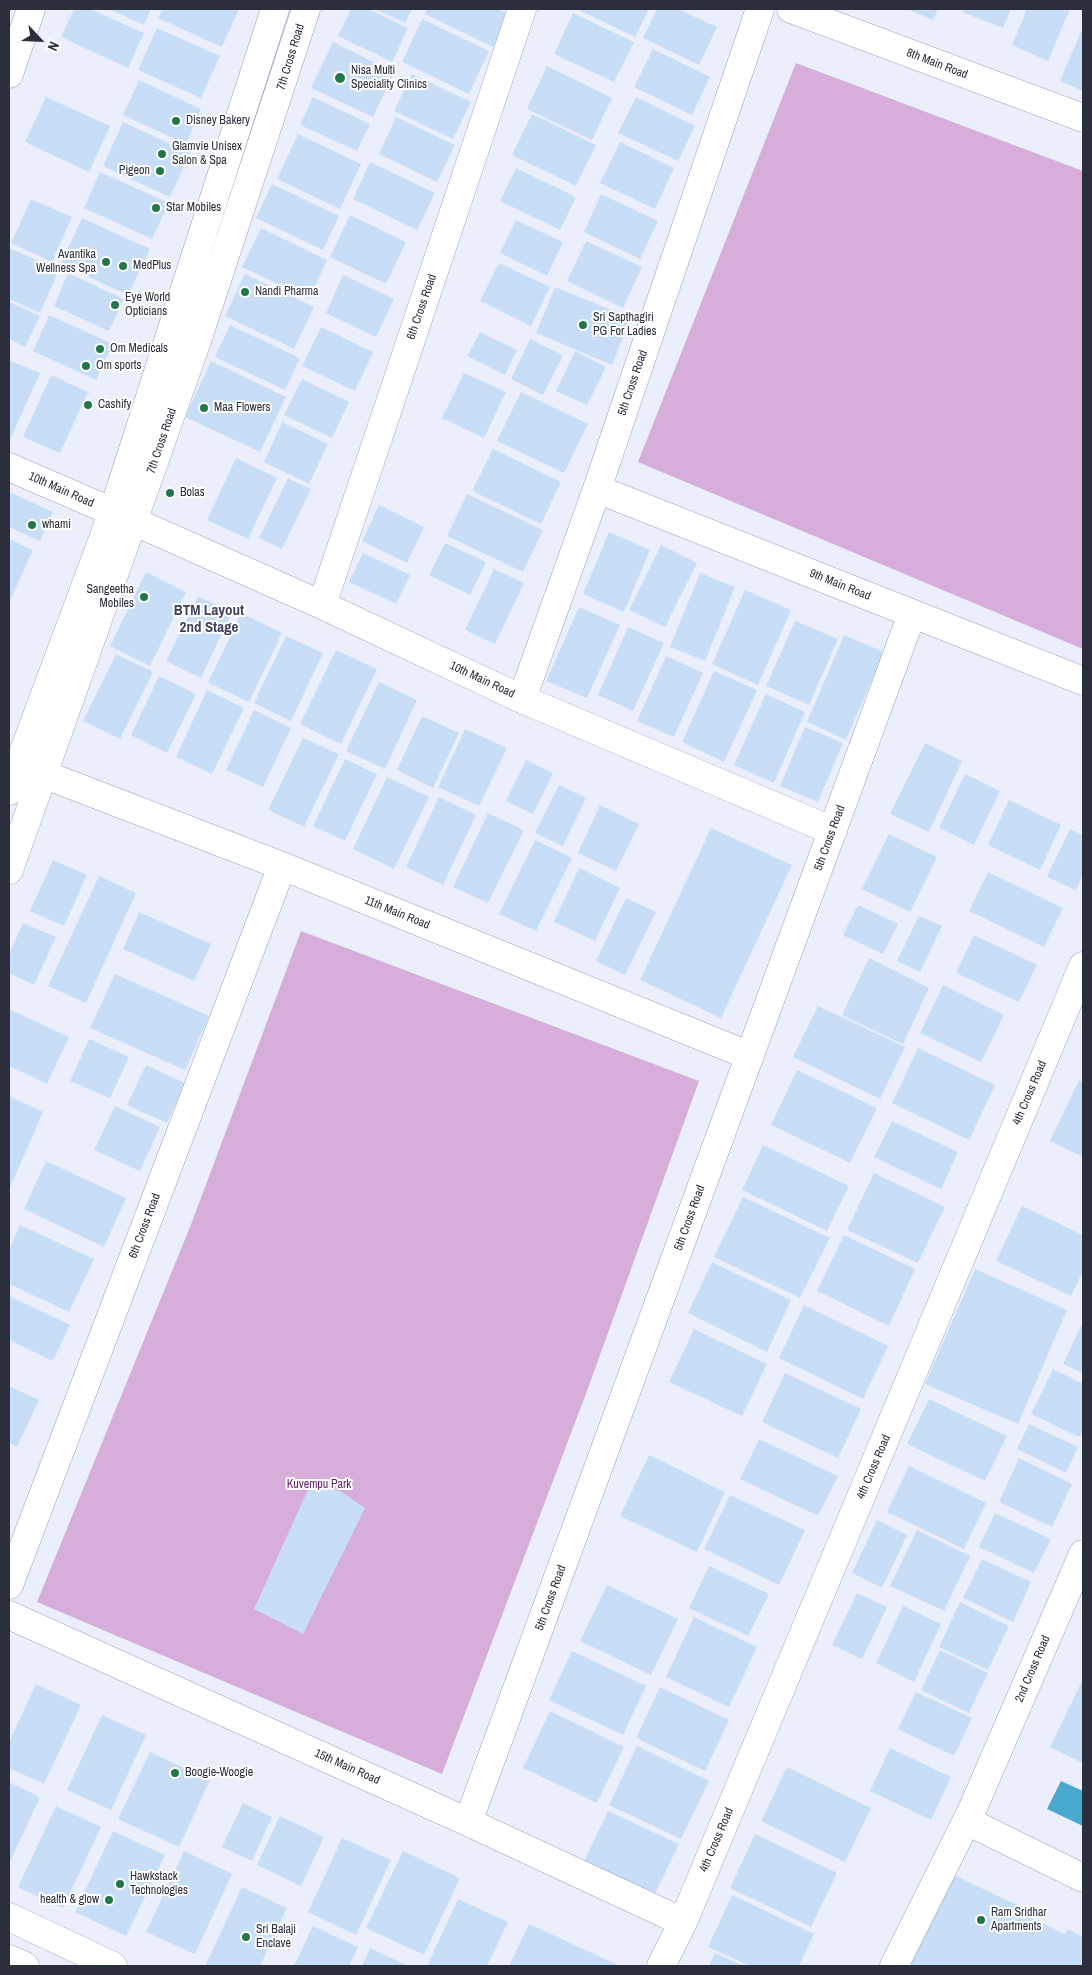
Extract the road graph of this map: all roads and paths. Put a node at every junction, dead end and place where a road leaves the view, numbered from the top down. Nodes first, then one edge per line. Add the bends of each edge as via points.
1 (31, 9) edge
2 (276, 9) edge
3 (306, 9) edge
4 (522, 9) edge
5 (760, 9) edge
6 (790, 9) edge
7 (9, 74) edge
8 (1083, 118) edge
9 (9, 467) edge
10 (597, 489) junction
11 (123, 517) junction
12 (322, 605) junction
13 (912, 614) junction
14 (1083, 681) edge
15 (522, 699) junction
16 (24, 766) edge
17 (9, 791) edge
18 (833, 831) junction
19 (282, 866) junction
20 (9, 870) edge
21 (1083, 966) edge
22 (750, 1056) junction
23 (1083, 1554) edge
24 (9, 1585) edge
25 (9, 1615) edge
26 (967, 1820) junction
27 (468, 1822) junction
28 (1083, 1878) edge
29 (9, 1917) edge
30 (683, 1922) junction
31 (9, 1959) edge
32 (25, 1966) edge
33 (113, 1966) edge
34 (661, 1966) edge
35 (894, 1966) edge

1 - 7 street
2 - 11 street, 7th Cross Road
3 - 11 street, 7th Cross Road via 204,322
4 - 12 street, 6th Cross Road
5 - 10 street, 5th Cross Road
6 - 8 street, 8th Main Road
9 - 11 street, 10th Main Road
10 - 13 street, 9th Main Road
10 - 15 street, 5th Cross Road
11 - 12 street, 10th Main Road
11 - 16 street, 7th Cross Road
12 - 15 street, 10th Main Road
13 - 14 street, 9th Main Road
13 - 18 street, 5th Cross Road
15 - 18 street, 10th Main Road
16 - 17 street, 7th Cross Road
16 - 19 street, 11th Main Road
16 - 20 street, 7th Cross Road
18 - 22 street, 5th Cross Road
19 - 22 street, 11th Main Road
19 - 24 street, 6th Cross Road
21 - 30 street, 4th Cross Road
22 - 27 street, 5th Cross Road
23 - 26 street, 2nd Cross Road
25 - 27 street, 15th Main Road
26 - 28 street
26 - 35 street, 2nd Cross Road
27 - 30 street, 15th Main Road
29 - 33 street
30 - 34 street, 4th Cross Road
31 - 32 street

